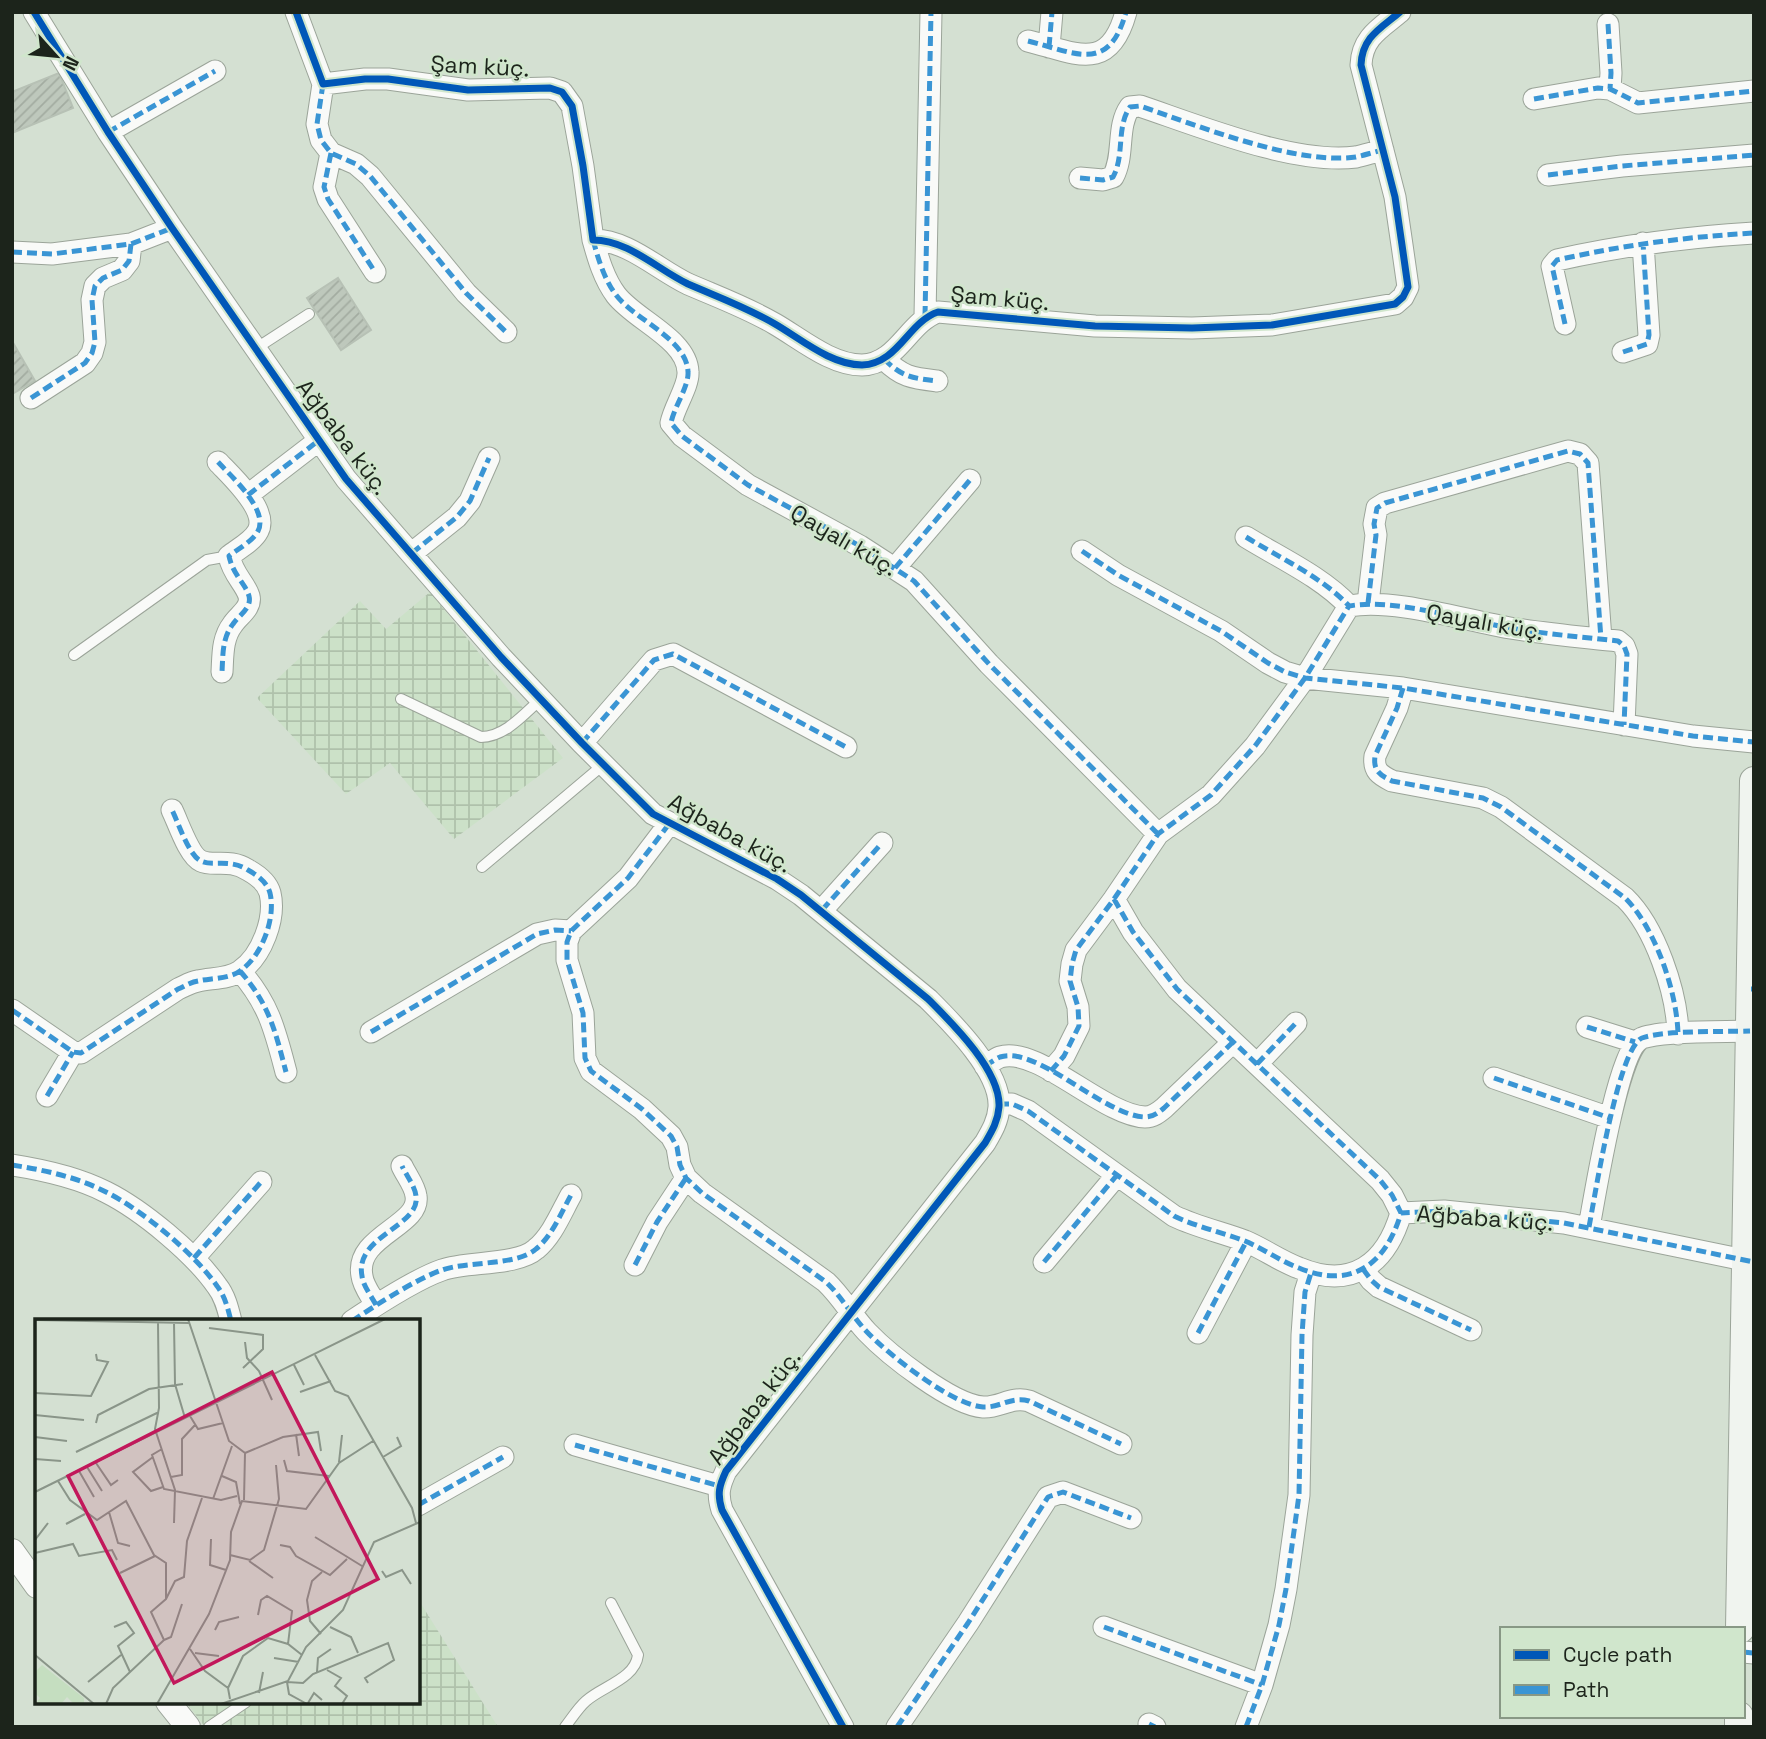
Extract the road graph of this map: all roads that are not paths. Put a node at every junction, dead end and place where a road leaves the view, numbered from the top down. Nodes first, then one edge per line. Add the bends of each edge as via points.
1 (296, 12) edge
2 (931, 12) edge
3 (1052, 12) edge
4 (1126, 12) edge
5 (1400, 12) edge
6 (38, 13) edge
7 (1608, 24) dead end
8 (215, 71) dead end
9 (323, 84) junction
10 (1610, 89) junction
11 (1754, 91) edge
12 (1534, 99) dead end
13 (108, 132) junction
14 (1383, 150) junction
15 (331, 153) junction
16 (1754, 155) edge
17 (1548, 175) dead end
18 (1080, 178) dead end
19 (172, 228) junction
20 (1754, 233) edge
21 (593, 240) junction
22 (1643, 243) junction
23 (131, 244) junction
24 (12, 252) edge
25 (374, 272) dead end
26 (309, 314) dead end
27 (925, 316) junction
28 (1565, 324) dead end
29 (506, 332) dead end
30 (255, 349) junction
31 (1623, 352) dead end
32 (884, 359) junction
33 (937, 382) dead end
34 (31, 398) dead end
35 (318, 441) junction
36 (489, 458) dead end
37 (218, 462) dead end
38 (970, 480) dead end
39 (248, 495) junction
40 (1246, 537) dead end
41 (1082, 551) dead end
42 (412, 553) junction
43 (229, 556) junction
44 (895, 568) junction
45 (1359, 605) junction
46 (1601, 639) junction
47 (74, 655) dead end
48 (222, 672) dead end
49 (1305, 678) junction
50 (1403, 688) junction
51 (401, 699) dead end
52 (541, 699) junction
53 (1624, 725) junction
54 (1754, 741) edge
55 (582, 743) junction
56 (846, 747) dead end
57 (603, 765) junction
58 (1754, 781) edge
59 (172, 810) dead end
60 (669, 824) junction
61 (1158, 834) junction
62 (882, 843) dead end
63 (482, 867) dead end
64 (1114, 900) junction
65 (822, 910) junction
66 (571, 930) junction
67 (240, 971) junction
68 (1752, 989) edge
69 (12, 1010) edge
70 (1296, 1023) dead end
71 (1587, 1027) dead end
72 (1749, 1031) junction
73 (370, 1032) dead end
74 (1678, 1034) junction
75 (1233, 1042) junction
76 (1634, 1042) junction
77 (73, 1052) junction
78 (1257, 1064) junction
79 (985, 1066) junction
80 (1051, 1071) junction
81 (286, 1072) dead end
82 (1494, 1079) dead end
83 (47, 1096) dead end
84 (999, 1104) junction
85 (1610, 1118) junction
86 (12, 1165) edge
87 (402, 1166) dead end
88 (1117, 1175) junction
89 (686, 1178) junction
90 (261, 1182) dead end
91 (571, 1195) dead end
92 (1401, 1213) junction
93 (1588, 1227) junction
94 (1246, 1242) junction
95 (194, 1258) junction
96 (1044, 1262) dead end
97 (1749, 1262) edge
98 (635, 1265) dead end
99 (1363, 1269) junction
100 (1311, 1273) junction
101 (376, 1305) junction
102 (853, 1311) junction
103 (230, 1319) edge
104 (355, 1319) edge
105 (1471, 1330) dead end
106 (1198, 1334) dead end
107 (1121, 1444) dead end
108 (575, 1445) dead end
109 (503, 1457) dead end
110 (719, 1486) junction
111 (420, 1504) edge
112 (1131, 1518) dead end
113 (12, 1551) edge
114 (35, 1584) edge
115 (611, 1603) dead end
116 (1104, 1627) dead end
117 (1740, 1627) edge
118 (1262, 1685) junction
119 (170, 1704) edge
120 (243, 1704) edge
121 (188, 1727) edge
122 (209, 1727) edge
123 (565, 1727) edge
124 (843, 1727) edge
125 (897, 1727) edge
126 (1246, 1727) edge

1 - 9 street
2 - 27 street
3 - 4 street via 1038,44 1085,55 1104,52 1115,42
5 - 14 street, Şam küç. via 1366,41 1361,53
6 - 13 street, Ağbaba küç.
7 - 10 street
8 - 13 street
9 - 15 street via 317,124
9 - 21 street, Şam küç. via 388,79 468,90 550,88 562,92 572,106
10 - 11 street via 1638,103
10 - 12 street
13 - 19 street, Ağbaba küç.
14 - 18 street via 1356,157 1322,157 1252,144 1140,106 1130,107 1125,115 1113,177
14 - 27 street, Şam küç. via 1408,286 1395,303 1272,325 1192,328 1095,326 938,312
15 - 25 street via 324,187 328,199
15 - 29 street via 370,176 466,293
16 - 17 street
19 - 23 street
19 - 30 street, Ağbaba küç.
20 - 22 street
21 - 32 street via 627,248 842,361 862,365
21 - 44 street, Qayalı küç. via 615,294 686,357 689,375 671,423 682,436 748,485
22 - 28 street via 1557,260 1552,275
22 - 31 street via 1649,335 1647,344
23 - 24 street via 52,254
23 - 34 street via 129,261 122,270 95,286 95,342 85,363
26 - 30 lane
27 - 32 street, Şam küç.
30 - 35 street, Ağbaba küç.
32 - 33 street via 898,373
35 - 39 street
35 - 42 street, Ağbaba küç. via 346,480
36 - 42 street via 470,501
37 - 39 street
38 - 44 street
39 - 43 street via 260,526 257,534
40 - 45 street
41 - 49 street via 1268,663
42 - 52 street, Ağbaba küç.
43 - 47 lane via 207,560
43 - 48 street via 232,570 249,596 248,606 224,640
44 - 61 street, Qayalı küç. via 934,601 989,664
45 - 46 street, Qayalı küç.
45 - 46 street via 1374,561 1377,508 1568,451 1580,454 1588,463
45 - 49 street
46 - 53 street, Qayalı küç. via 1624,646
49 - 50 street
49 - 61 street via 1255,746 1211,795
50 - 53 street
50 - 74 street via 1375,757 1380,775 1483,798 1501,807 1625,898 1653,939 1674,999
51 - 52 lane via 481,737 491,737
52 - 55 street, Ağbaba küç.
53 - 54 street
55 - 56 street via 654,660 673,654
55 - 57 street, Ağbaba küç.
57 - 60 street, Ağbaba küç.
57 - 63 lane
58 - 68 main road
59 - 67 street via 201,861 239,866 261,879 270,891 272,914 266,933
60 - 65 street, Ağbaba küç. via 776,879
60 - 66 street via 628,878
61 - 64 street
62 - 65 street
64 - 75 street via 1156,964
64 - 80 street via 1076,950 1070,981 1079,1026
65 - 79 street, Ağbaba küç. via 928,999
66 - 73 street via 537,934
66 - 89 street via 567,960 583,1013 585,1058 597,1076 671,1136
67 - 77 street via 178,989 88,1049
67 - 81 street via 274,1023
68 - 72 main road
69 - 77 street
70 - 78 street
71 - 76 street
72 - 74 street
72 - 97 main road
74 - 76 street
75 - 78 street
75 - 80 street via 1154,1116 1123,1112
76 - 85 street
77 - 83 street
78 - 92 street via 1380,1180
79 - 80 street via 1001,1057 1018,1056
79 - 84 street, Ağbaba küç.
82 - 85 street
84 - 88 street via 1028,1111
84 - 102 street, Ağbaba küç. via 996,1123 985,1143
85 - 93 street
86 - 95 street via 75,1179 104,1191
87 - 101 street via 416,1204 365,1252 361,1263 362,1278
88 - 94 street via 1174,1216
88 - 96 street
89 - 98 street
89 - 102 street via 826,1282
90 - 95 street
91 - 101 street via 550,1232 523,1257 440,1270
92 - 93 street, Ağbaba küç. via 1444,1211
92 - 99 street, Ağbaba küç. via 1382,1255
93 - 97 street, Ağbaba küç.
94 - 100 street
94 - 106 street
95 - 103 street via 219,1287
97 - 117 main road
99 - 100 street via 1347,1275
99 - 105 street via 1380,1287
100 - 118 street via 1302,1335 1299,1495 1279,1625
101 - 104 street
102 - 107 street via 885,1351 966,1402 984,1407 1018,1398
102 - 110 street, Ağbaba küç. via 726,1471
108 - 110 street
109 - 111 street
110 - 124 street, Ağbaba küç. via 722,1510
112 - 125 street via 1063,1492 1048,1497
113 - 114 street
115 - 123 lane via 639,1655 637,1663 587,1700
116 - 118 street
118 - 126 street
119 - 121 street
120 - 122 lane

